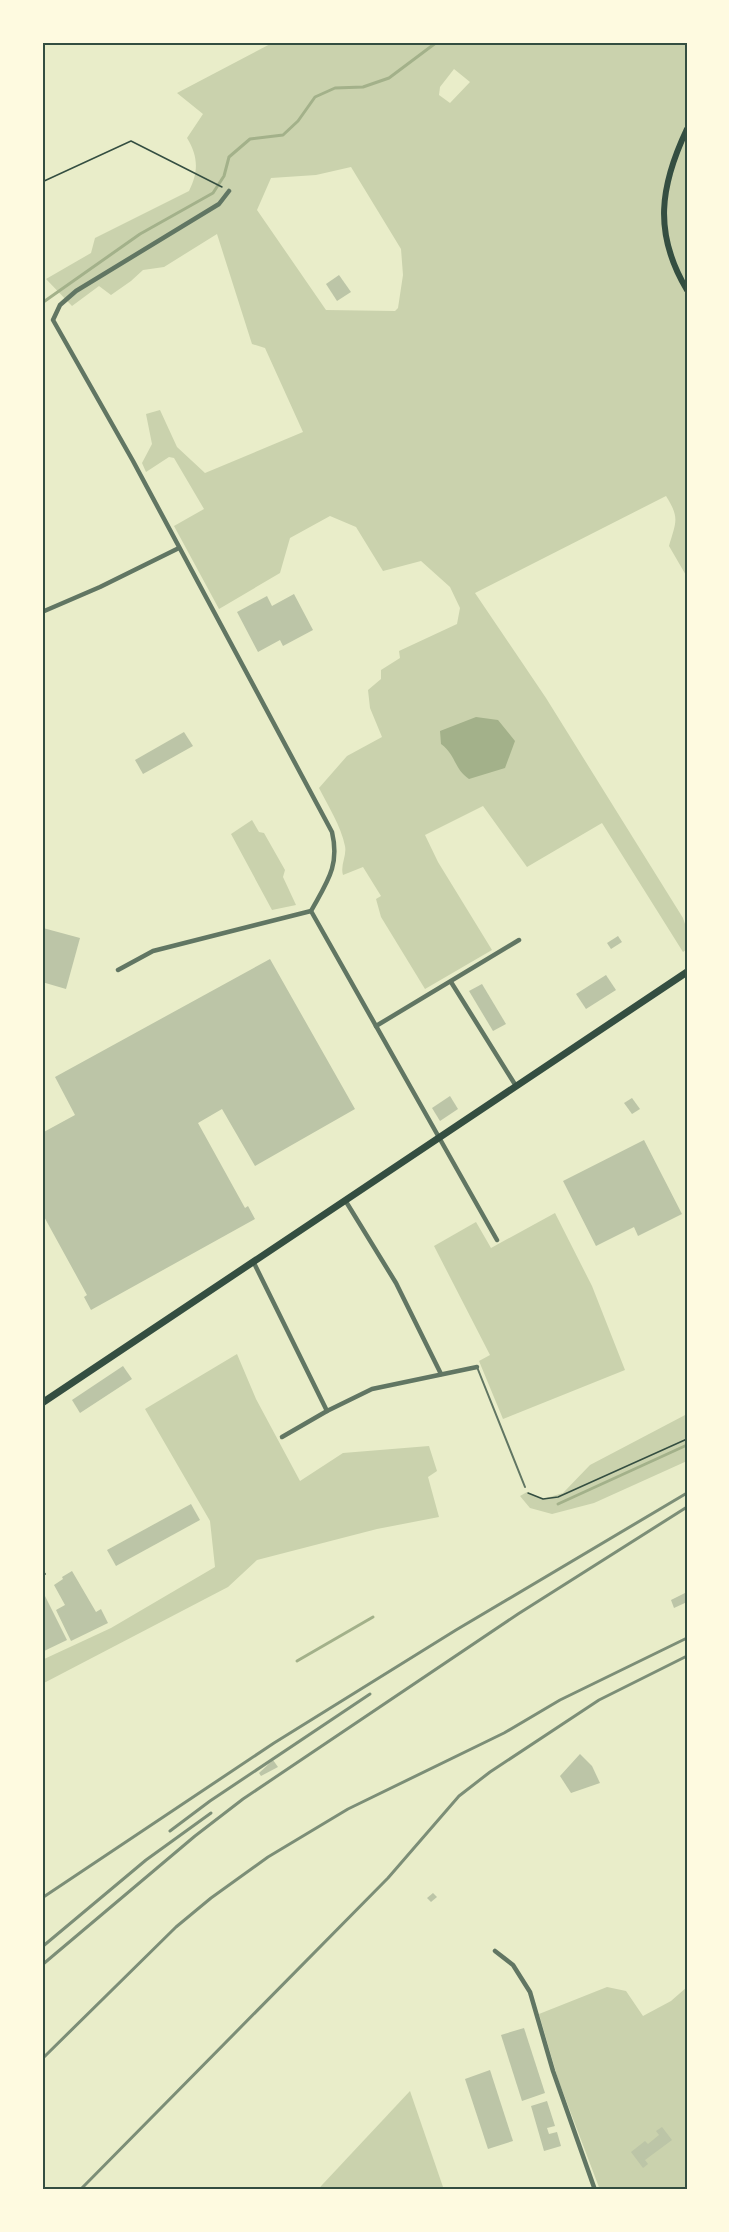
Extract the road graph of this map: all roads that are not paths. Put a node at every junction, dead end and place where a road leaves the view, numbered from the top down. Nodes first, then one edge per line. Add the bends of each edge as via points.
1 (687, 129) edge
2 (229, 191) dead end
3 (687, 290) edge
4 (179, 548) junction
5 (42, 612) edge
6 (310, 911) junction
7 (519, 940) dead end
8 (118, 970) dead end
9 (687, 972) edge
10 (451, 982) junction
11 (376, 1026) junction
12 (516, 1086) junction
13 (439, 1138) junction
14 (345, 1200) junction
15 (497, 1240) dead end
16 (253, 1262) junction
17 (477, 1366) joint
18 (441, 1374) junction
19 (42, 1402) edge
20 (327, 1411) junction
21 (282, 1437) dead end
22 (525, 1487) road end
23 (495, 1952) dead end
24 (595, 2190) edge

1 - 3 main road via 667,181 664,217 670,252
2 - 4 street via 219,204 76,291 60,304 53,320
4 - 5 street
4 - 6 street via 332,832 336,848 334,865
6 - 8 street via 153,951
6 - 11 street
7 - 10 street
9 - 12 main road
10 - 11 street
10 - 12 street
11 - 13 street
12 - 13 main road
13 - 14 main road
13 - 15 street
14 - 16 main road
14 - 18 street via 396,1283
16 - 19 main road
16 - 20 street
17 - 18 street
17 - 22 lane
18 - 20 street via 372,1389
20 - 21 street
23 - 24 street via 513,1965 530,1992

